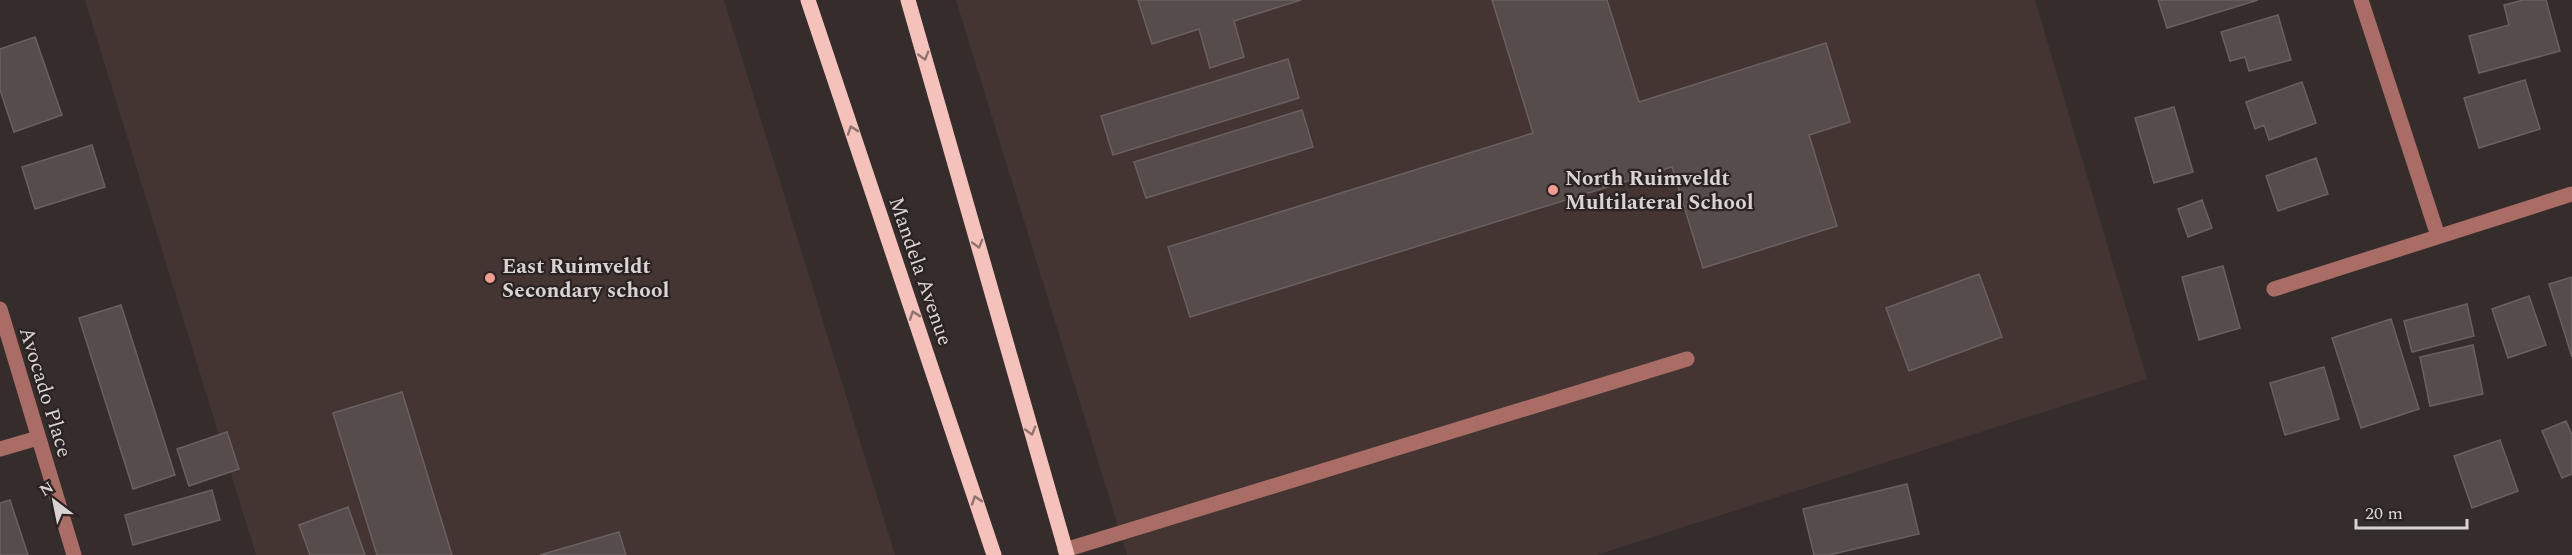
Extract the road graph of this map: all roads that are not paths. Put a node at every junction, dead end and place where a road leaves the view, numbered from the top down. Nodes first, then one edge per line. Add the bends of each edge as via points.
1 (808, 0) edge
2 (908, 0) edge
3 (2361, 0) edge
4 (2572, 194) edge
5 (2438, 236) junction
6 (2274, 289) dead end
7 (0, 309) edge
8 (1687, 359) dead end
9 (38, 438) junction
10 (0, 449) edge
11 (1066, 552) edge
12 (74, 555) edge
13 (994, 555) edge

13 -> 1 main road, Mandela Avenue
2 -> 11 main road
3 - 5 street
4 - 5 street
5 - 6 street
7 - 9 street, Avocado Place
8 - 11 street
9 - 10 street
9 - 12 street, Avocado Place

